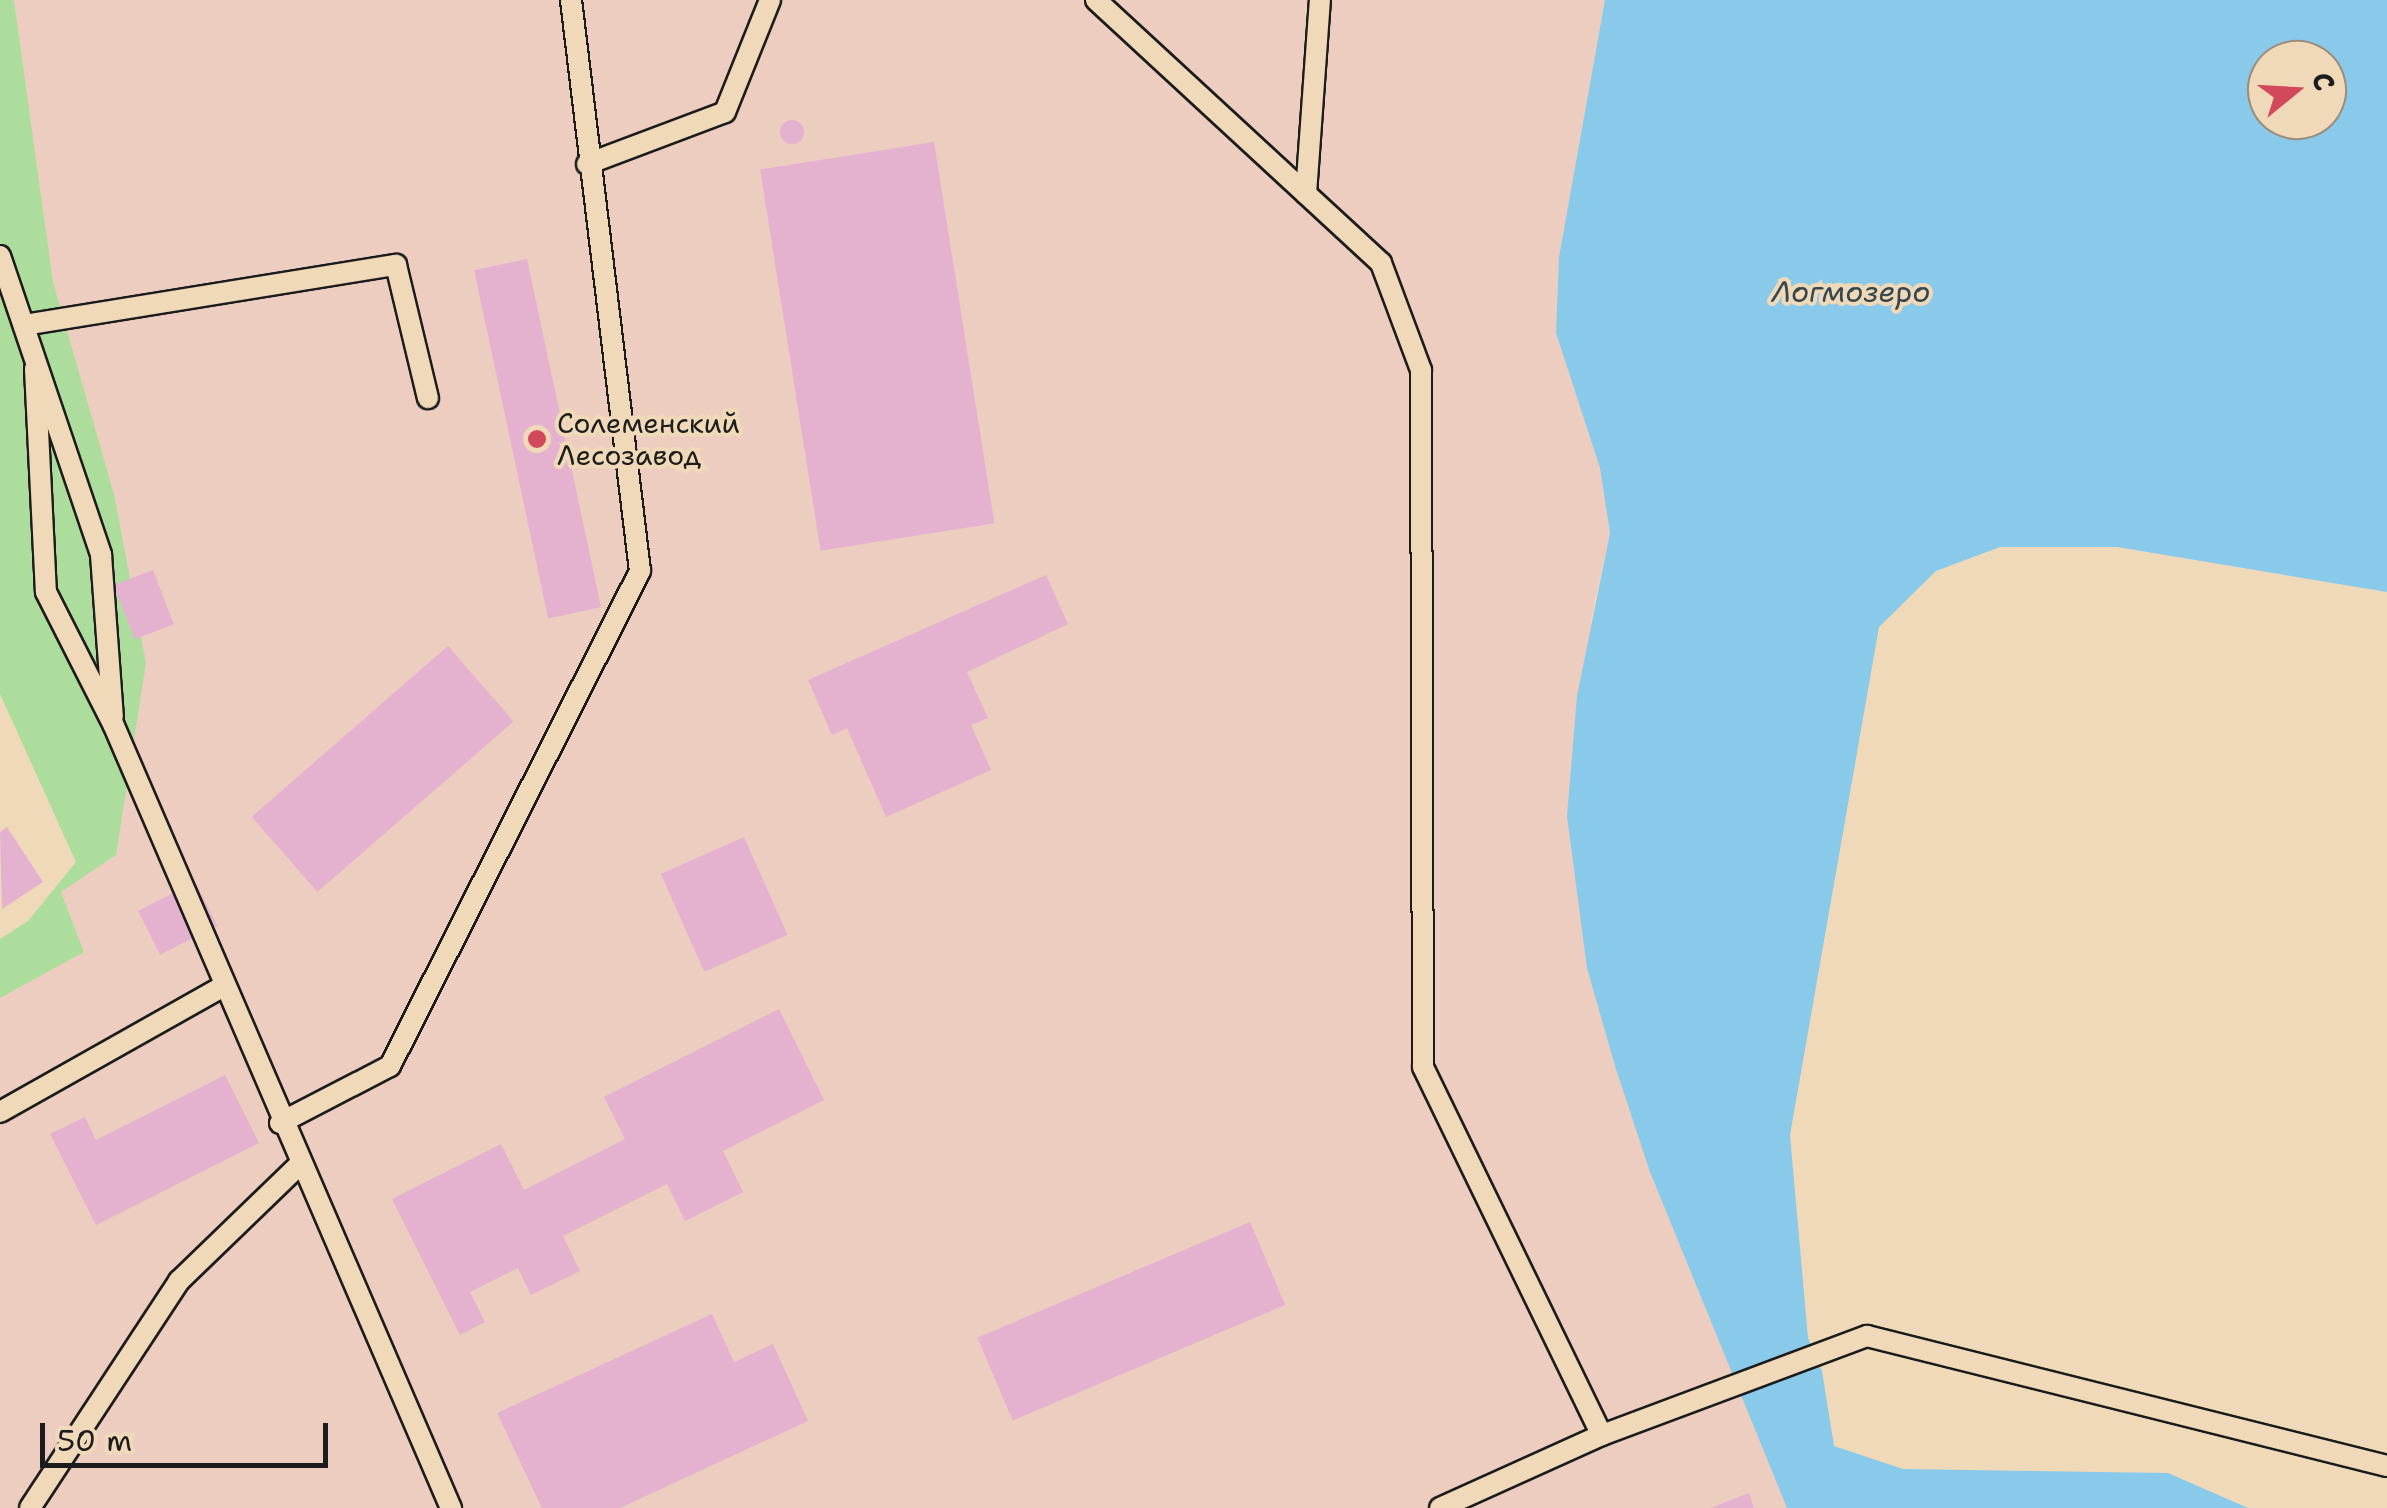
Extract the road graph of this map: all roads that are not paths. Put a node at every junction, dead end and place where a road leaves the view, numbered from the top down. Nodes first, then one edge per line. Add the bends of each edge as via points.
1 (570, 0) edge
2 (770, 0) edge
3 (1096, 0) edge
4 (1320, 0) edge
5 (587, 164) junction
6 (1306, 194) junction
7 (0, 256) edge
8 (24, 325) junction
9 (34, 369) junction
10 (428, 398) dead end
11 (114, 726) junction
12 (224, 986) junction
13 (0, 1112) edge
14 (280, 1123) junction
15 (299, 1165) junction
16 (1602, 1435) junction
17 (2387, 1466) edge
18 (30, 1508) edge
19 (450, 1508) edge
20 (1440, 1508) edge

1 - 5 lane
2 - 5 lane via 726,112
3 - 6 lane
4 - 6 lane
5 - 14 lane via 640,571 390,1066
6 - 16 lane via 1382,263 1421,370 1423,1067
7 - 8 lane
8 - 9 lane
8 - 10 lane via 396,265
9 - 11 lane via 101,555
9 - 11 lane via 46,592
11 - 12 lane
12 - 13 lane
12 - 14 lane
14 - 15 lane
15 - 18 lane via 179,1282
15 - 19 lane
16 - 17 lane via 1867,1336
16 - 20 lane

